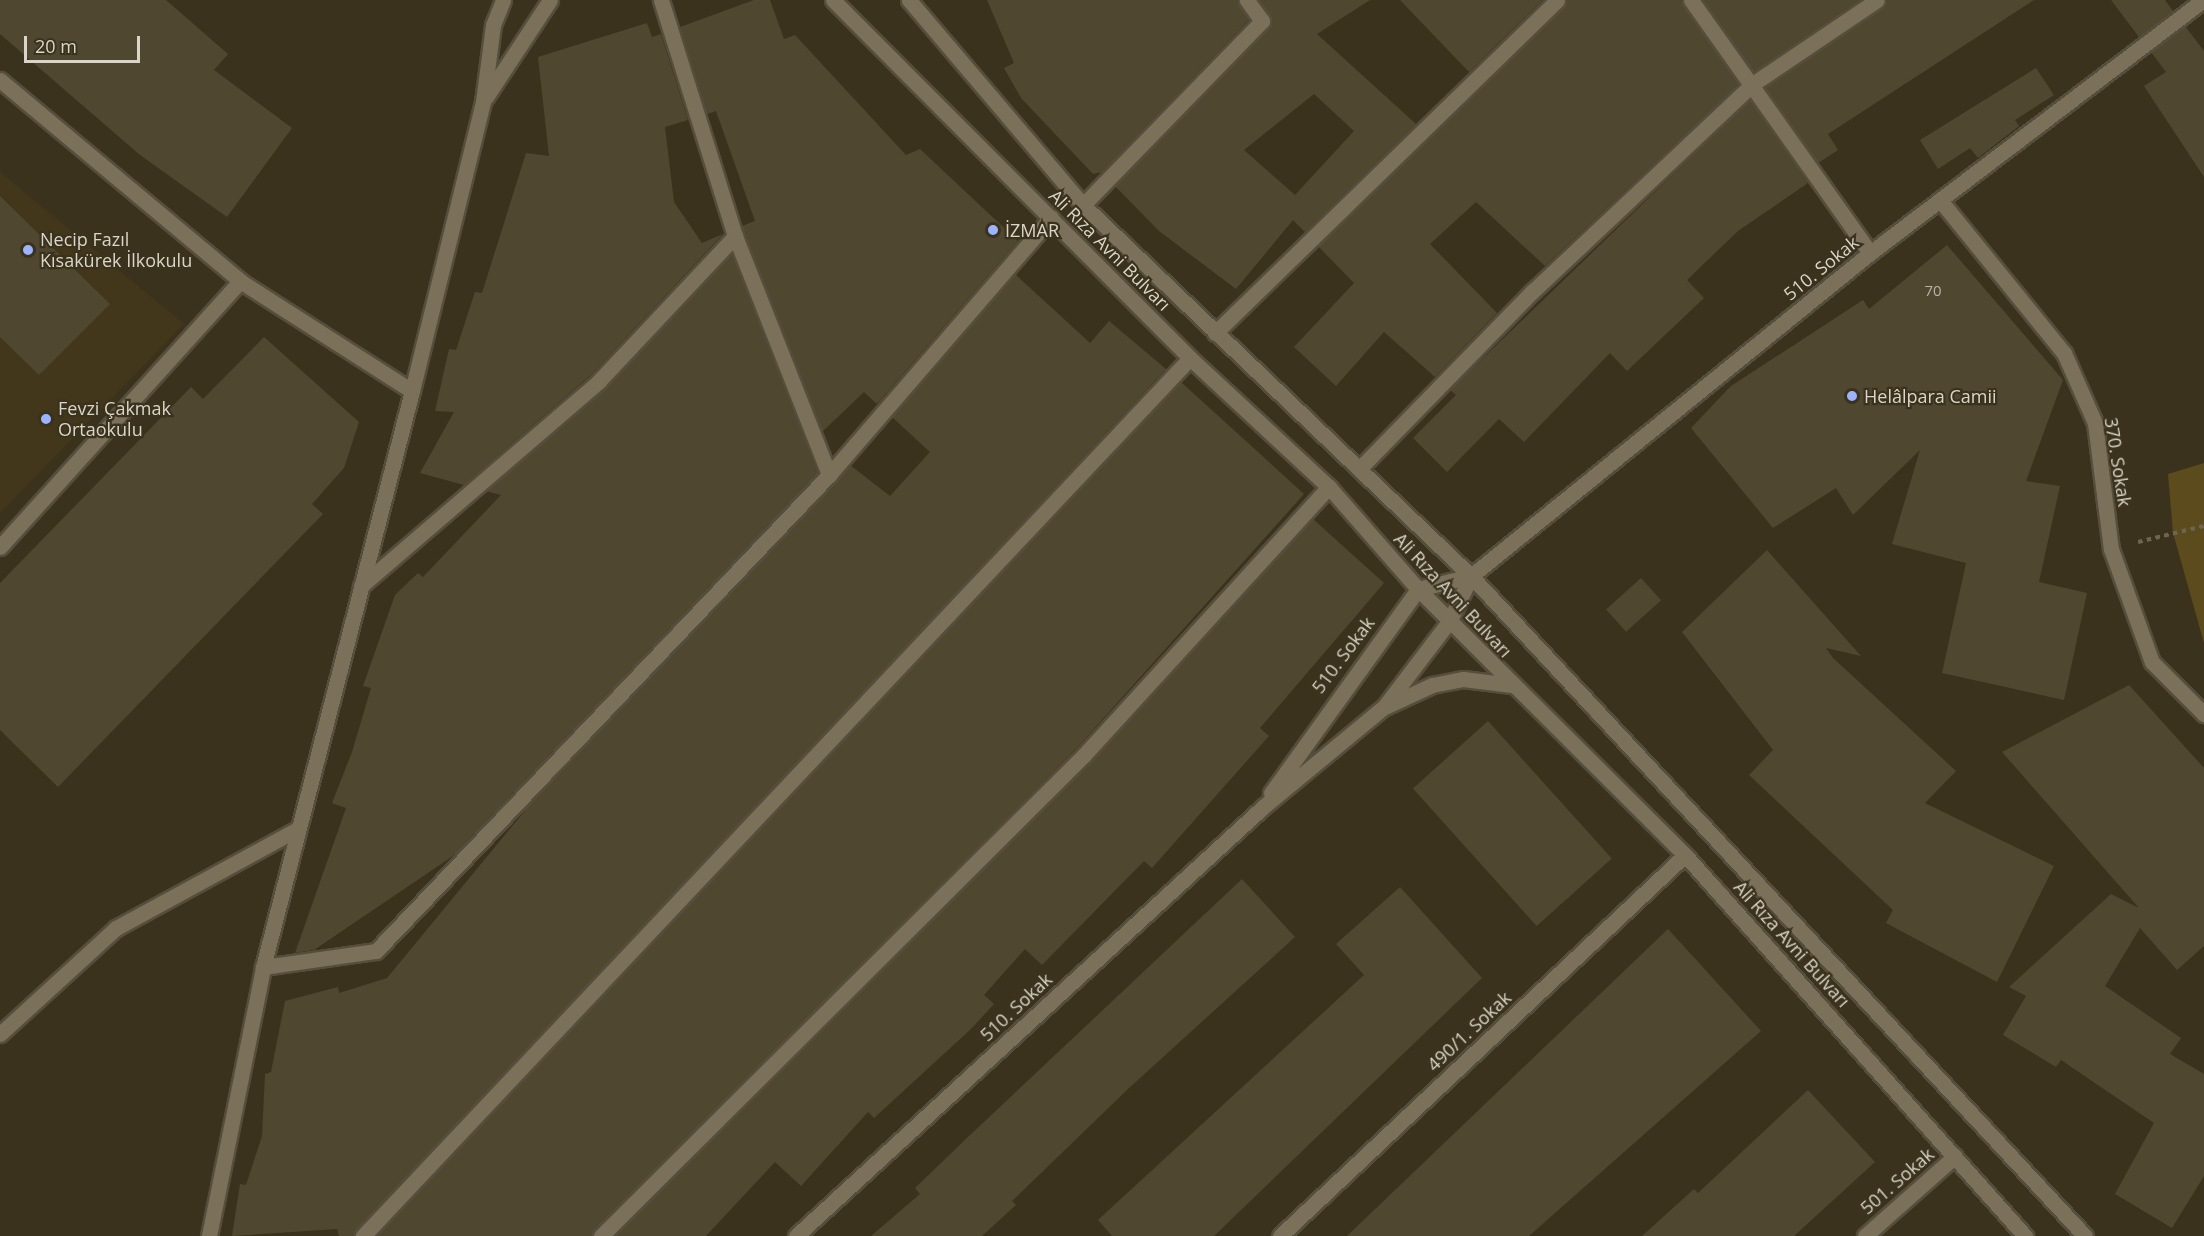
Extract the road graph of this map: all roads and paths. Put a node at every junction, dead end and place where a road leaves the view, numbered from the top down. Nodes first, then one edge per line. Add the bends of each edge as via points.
1 (503, 0) edge
2 (550, 0) edge
3 (661, 0) edge
4 (833, 0) edge
5 (909, 0) edge
6 (1248, 0) edge
7 (1557, 0) edge
8 (1691, 0) edge
9 (1877, 0) edge
10 (2203, 0) edge
11 (0, 80) edge
12 (1754, 83) junction
13 (483, 102) junction
14 (1940, 200) junction
15 (1083, 205) junction
16 (1051, 218) junction
17 (735, 236) junction
18 (1870, 253) junction
19 (240, 281) junction
20 (1215, 333) junction
21 (1190, 358) junction
22 (412, 391) junction
23 (1361, 467) junction
24 (829, 475) junction
25 (1329, 487) junction
26 (2204, 526) edge
27 (0, 547) edge
28 (2111, 549) junction
29 (1471, 576) junction
30 (361, 586) junction
31 (1418, 589) junction
32 (1450, 620) junction
33 (1512, 685) junction
34 (1384, 707) junction
35 (2204, 714) edge
36 (1263, 807) junction
37 (296, 830) junction
38 (1685, 855) junction
39 (263, 967) junction
40 (0, 1034) edge
41 (1955, 1156) junction
42 (209, 1236) edge
43 (363, 1236) edge
44 (601, 1236) edge
45 (796, 1236) edge
46 (1280, 1236) edge
47 (1865, 1236) edge
48 (2025, 1236) edge
49 (2085, 1236) edge

1 - 13 street via 493,25
2 - 13 street
3 - 17 street
4 - 16 street, Ali Rıza Avni Bulvarı
5 - 15 street, Ali Rıza Avni Bulvarı
6 - 15 street via 1262,21
7 - 20 street
8 - 12 street
9 - 12 street
10 - 14 street, 510. Sokak
11 - 19 street
12 - 18 street
12 - 23 street via 1533,291
13 - 22 street
14 - 18 street, 510. Sokak
14 - 28 street, 370. Sokak via 2064,352 2095,423
15 - 20 street, Ali Rıza Avni Bulvarı
16 - 21 street, Ali Rıza Avni Bulvarı
16 - 24 street
17 - 24 street
17 - 30 street via 599,381
18 - 29 street, 510. Sokak
19 - 22 street
19 - 27 street
20 - 23 street, Ali Rıza Avni Bulvarı
21 - 25 street, Ali Rıza Avni Bulvarı
21 - 43 street
22 - 30 street
23 - 29 street, Ali Rıza Avni Bulvarı
24 - 39 street via 376,951
25 - 31 street, Ali Rıza Avni Bulvarı
25 - 44 street via 1083,755
26 - 28 path
28 - 35 street, 370. Sokak via 2152,662
29 - 31 street
29 - 32 street, 510. Sokak
29 - 49 street, Ali Rıza Avni Bulvarı
30 - 37 street
31 - 32 street, Ali Rıza Avni Bulvarı
31 - 36 street, 510. Sokak via 1340,690
32 - 33 street, Ali Rıza Avni Bulvarı
32 - 34 street, 510. Sokak
33 - 34 street via 1463,679 1432,685
33 - 38 street, Ali Rıza Avni Bulvarı
34 - 36 street, 510. Sokak
36 - 45 street, 510. Sokak
37 - 39 street
37 - 40 street via 116,928
38 - 41 street, Ali Rıza Avni Bulvarı
38 - 46 street, 490/1. Sokak
39 - 42 street
41 - 47 street, 501. Sokak
41 - 48 street, Ali Rıza Avni Bulvarı

